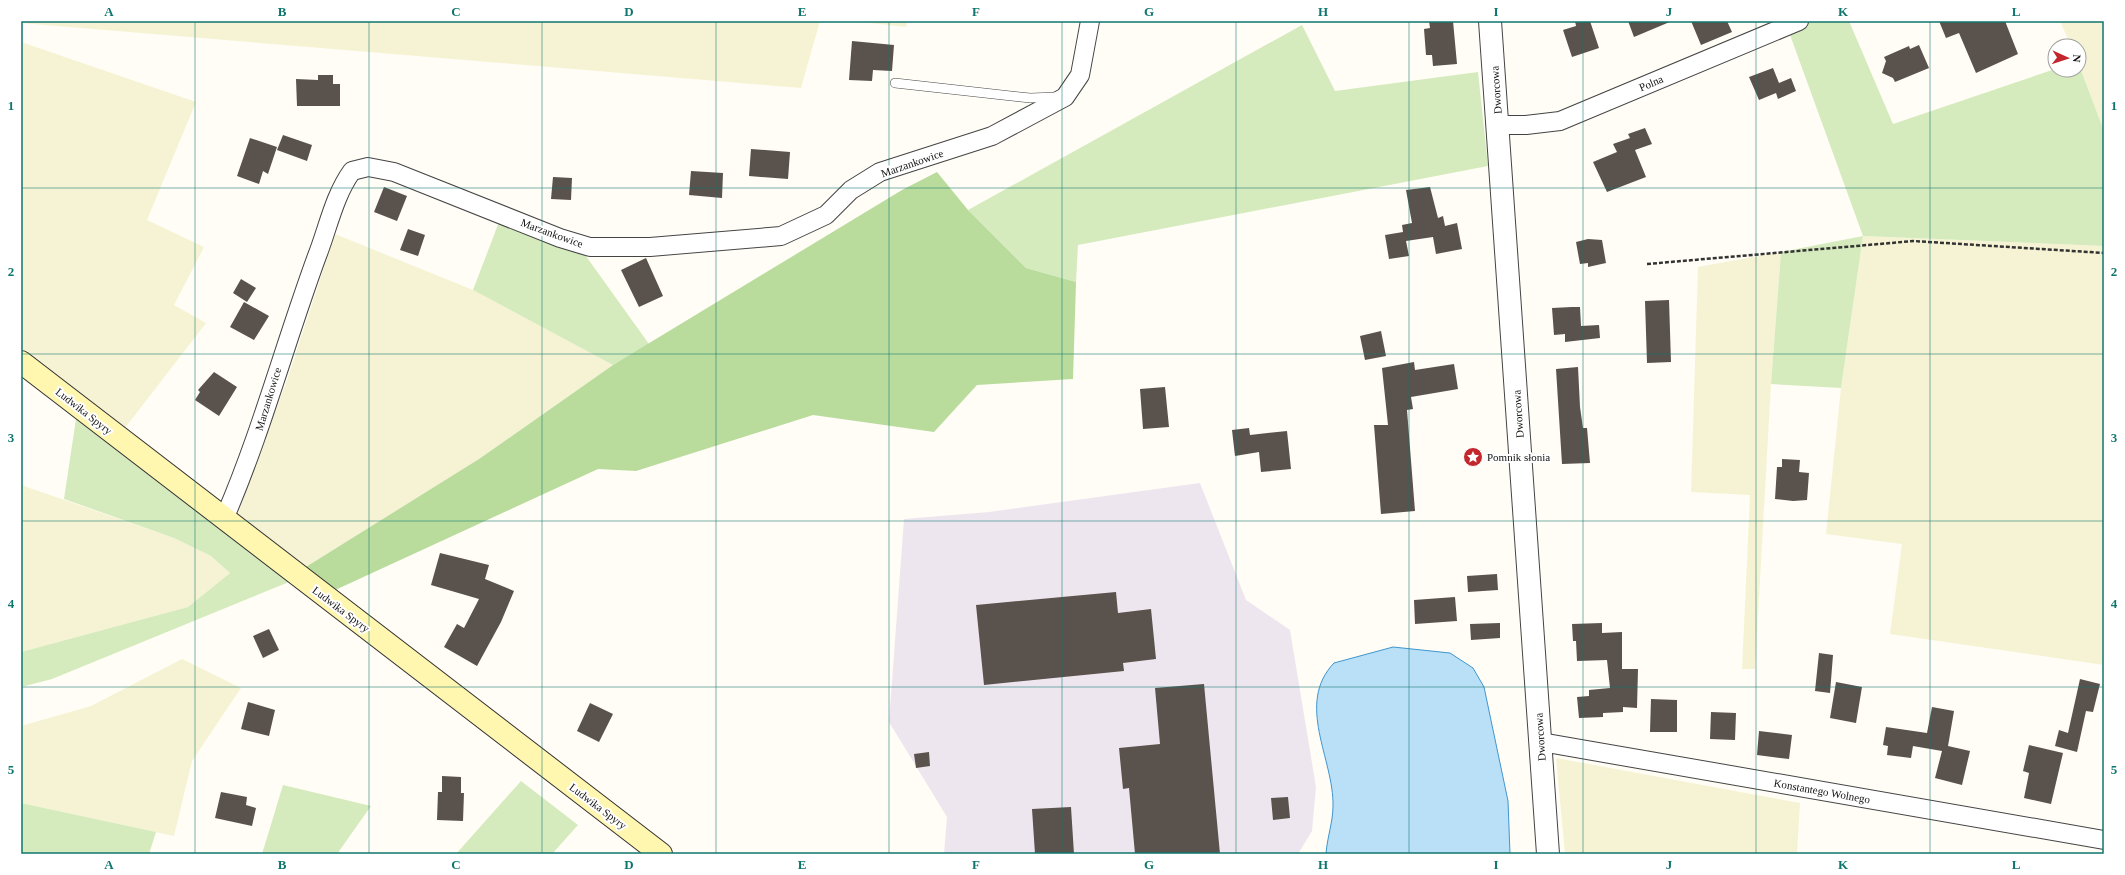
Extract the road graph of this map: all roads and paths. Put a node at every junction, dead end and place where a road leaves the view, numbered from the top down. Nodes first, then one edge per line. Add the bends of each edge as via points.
1 (1090, 21) edge
2 (1490, 21) edge
3 (1800, 21) edge
4 (894, 83) dead end
5 (1065, 97) junction
6 (1498, 125) junction
7 (2104, 253) edge
8 (1647, 264) dead end
9 (21, 362) edge
10 (224, 519) junction
11 (1541, 742) junction
12 (2104, 840) edge
13 (661, 854) edge
14 (1548, 854) edge

1 - 5 street, Marzankowice via 1080,75
2 - 6 street, Dworcowa
3 - 6 street, Polna via 1560,121
4 - 5 lane via 1030,98
5 - 10 street, Marzankowice via 992,136 880,172 851,190 826,214 781,236 650,247 590,247 560,238 394,172 376,167 357,169 349,176 338,194 292,322 256,438
6 - 11 street, Dworcowa
7 - 8 path via 1914,241
9 - 10 main road, Ludwika Spyry
10 - 13 main road, Ludwika Spyry
11 - 12 street, Konstantego Wolnego
11 - 14 street, Dworcowa

